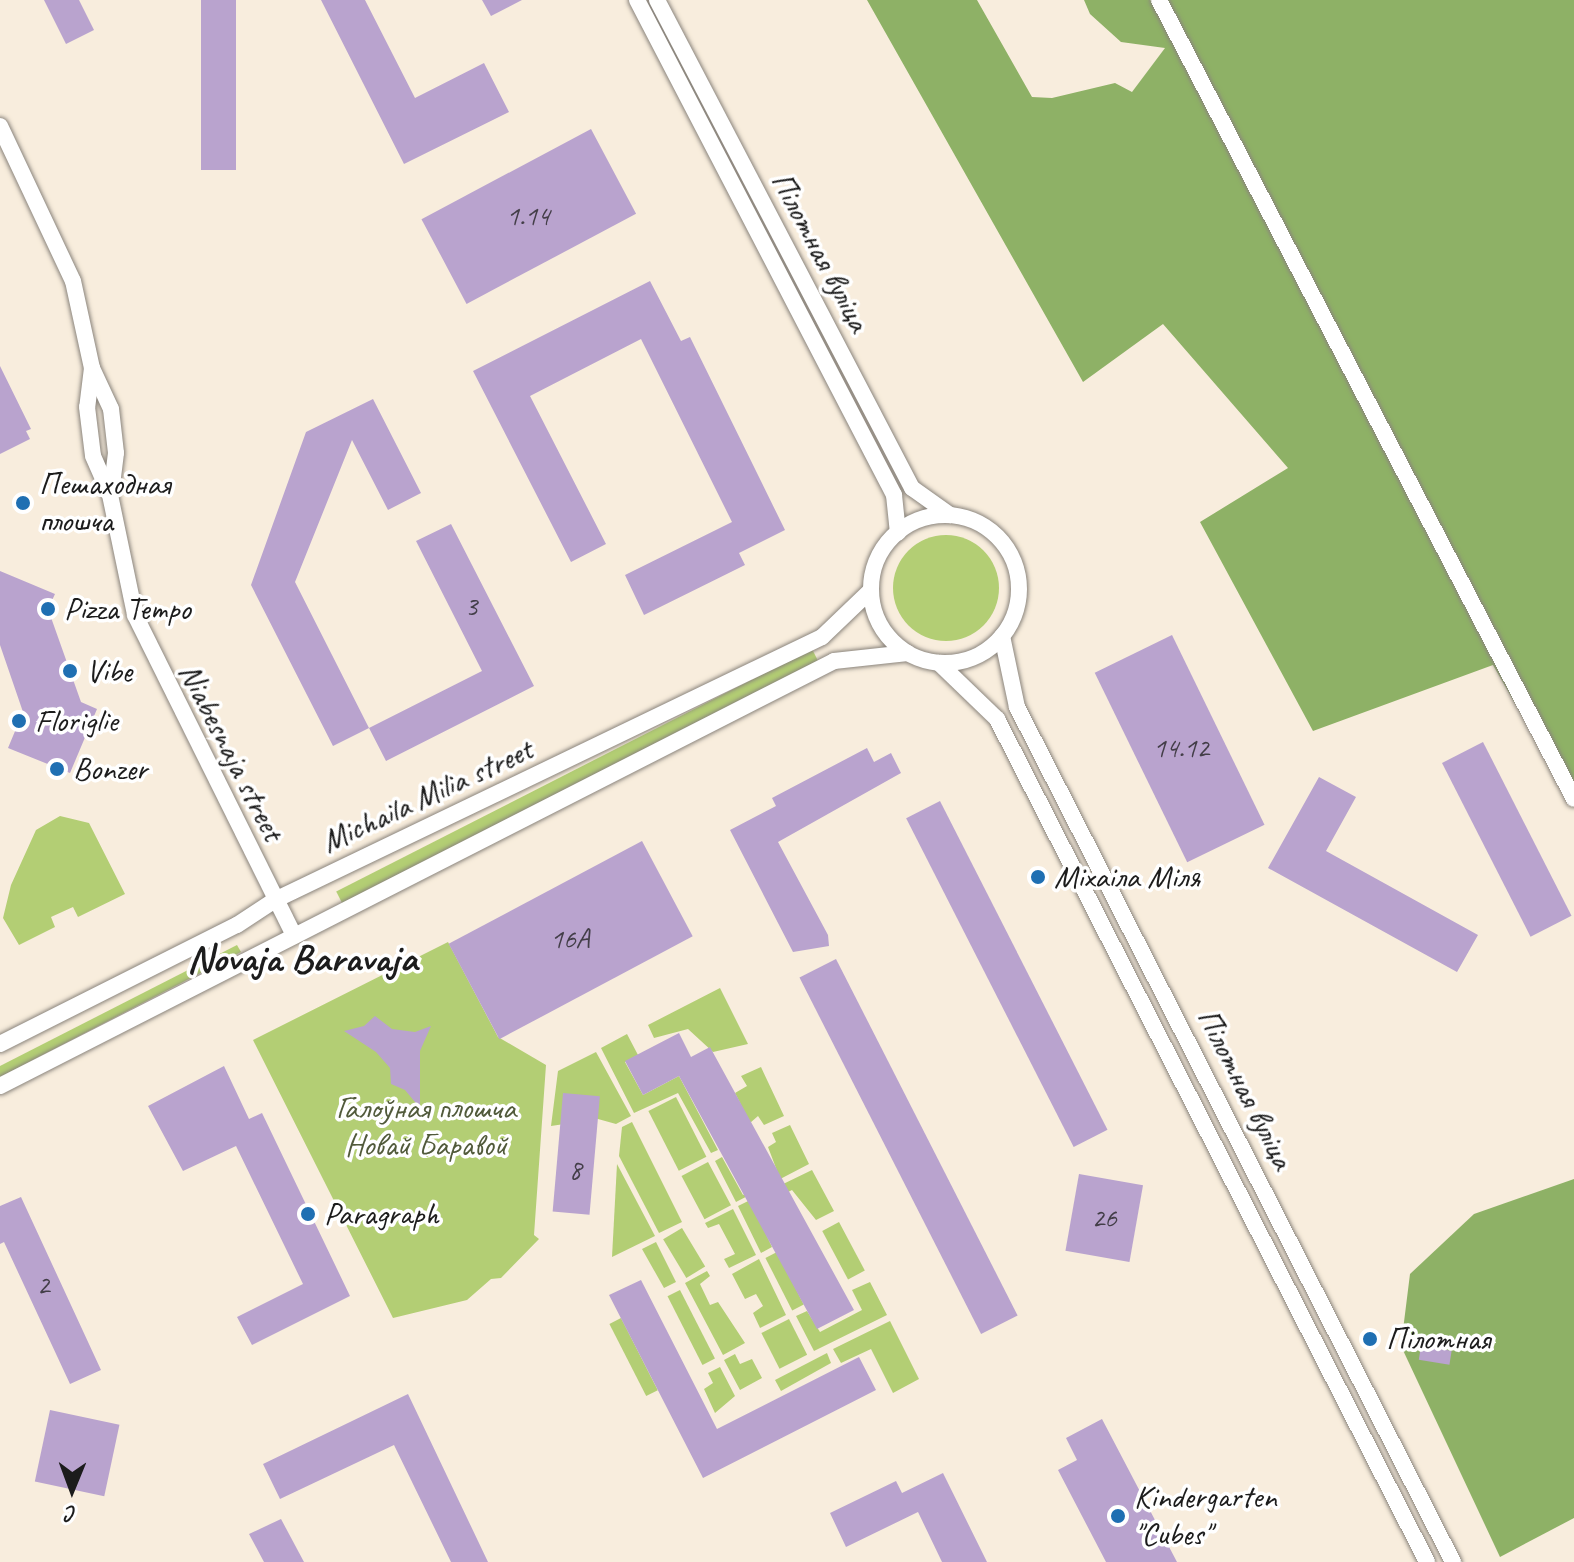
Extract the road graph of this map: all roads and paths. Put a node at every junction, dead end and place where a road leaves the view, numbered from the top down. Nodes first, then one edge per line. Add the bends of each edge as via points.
1 (637, 0) edge
2 (657, 0) edge
3 (1159, 0) edge
4 (670, 24) junction
5 (653, 32) junction
6 (0, 126) edge
7 (92, 368) junction
8 (110, 495) junction
9 (950, 515) junction
10 (898, 533) junction
11 (871, 590) junction
12 (1002, 636) junction
13 (908, 653) junction
14 (939, 663) junction
15 (1574, 799) edge
16 (275, 900) junction
17 (294, 936) junction
18 (0, 1044) edge
19 (0, 1086) edge
20 (1445, 1546) junction
21 (1426, 1559) edge
22 (1453, 1562) edge

1 - 5 street, Пілотная вуліца
2 - 4 street, Пілотная вуліца
3 - 15 street
4 - 5 street
4 - 9 street, Пілотная вуліца via 912,488
5 - 10 street, Пілотная вуліца via 894,495
6 - 7 street, Niabesnaja street via 69,268
7 - 8 street, Niabesnaja street via 89,429 93,456
7 - 8 street, Niabesnaja street via 111,409 116,460
8 - 16 street, Niabesnaja street via 125,582 148,649
9 - 10 street via 927,517
9 - 12 street via 993,532 1017,571 1019,594
10 - 11 street via 875,565
11 - 13 street via 881,626
11 - 16 street, Michaila Milia street via 822,637
12 - 14 street via 963,661
12 - 20 street, Пілотная вуліца via 1017,707
13 - 14 street
13 - 17 street via 834,661
14 - 21 street, Пілотная вуліца via 997,719
16 - 17 street, Niabesnaja street
16 - 18 street, Michaila Milia street via 237,925
17 - 19 street
20 - 21 street
20 - 22 street, Пілотная вуліца

